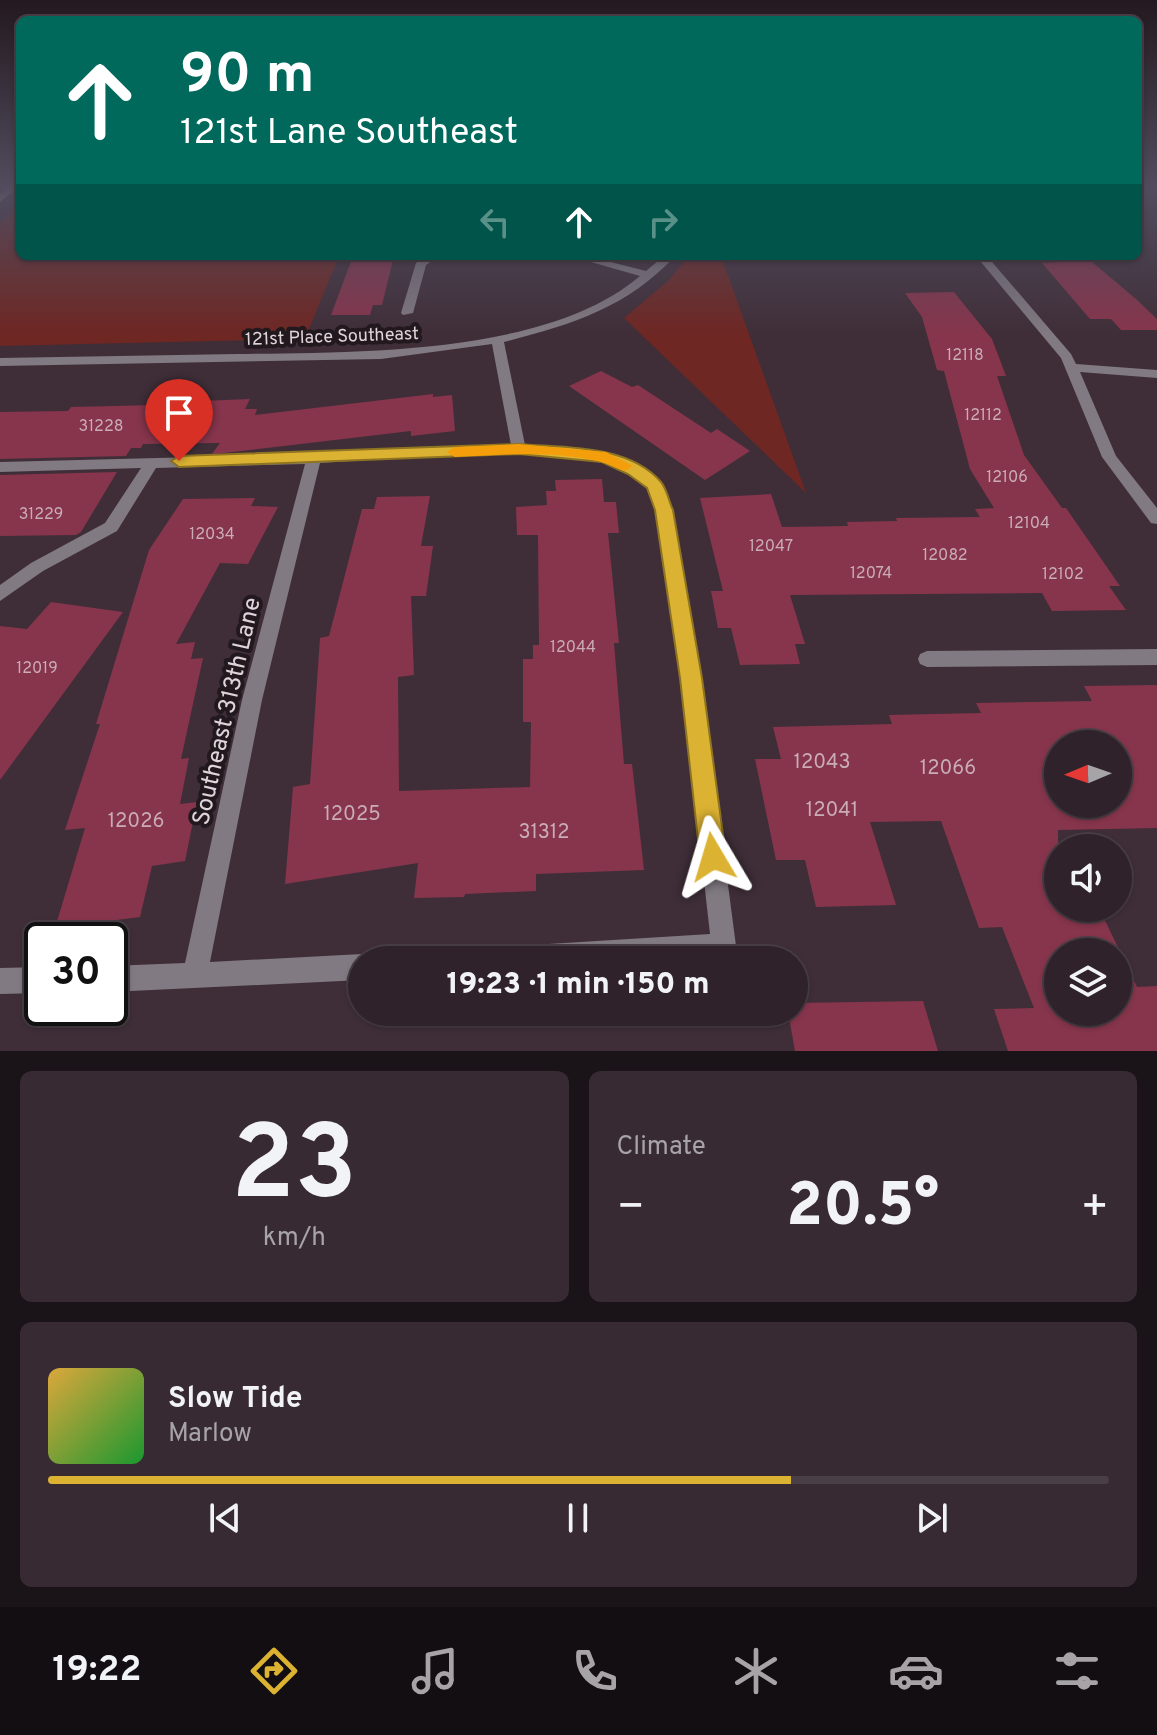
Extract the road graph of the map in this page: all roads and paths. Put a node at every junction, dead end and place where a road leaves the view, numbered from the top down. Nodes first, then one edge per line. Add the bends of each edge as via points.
1 (427, 260) edge
2 (591, 260) edge
3 (666, 260) edge
4 (985, 260) edge
5 (649, 275) junction
6 (407, 313) dead end
7 (497, 340) junction
8 (0, 362) edge
9 (1072, 368) junction
10 (1157, 374) edge
11 (519, 449) junction
12 (314, 459) junction
13 (152, 462) junction
14 (0, 467) edge
15 (1157, 519) edge
16 (0, 594) edge
17 (1157, 657) edge
18 (927, 659) dead end
19 (724, 946) edge
20 (348, 968) edge
21 (195, 976) junction
22 (128, 978) edge
23 (24, 980) edge
24 (0, 981) edge

1 - 6 street via 421,263
2 - 5 street
3 - 5 street, 121st Place Southeast
4 - 9 street via 1059,345
5 - 7 street, 121st Place Southeast via 626,294 564,323
7 - 8 street, 121st Place Southeast via 381,355
7 - 11 street
9 - 10 street
9 - 15 street via 1109,457
11 - 12 street
11 - 19 street via 606,457 654,486 664,510
12 - 13 street
12 - 21 street, Southeast 313th Lane via 252,700
13 - 14 street
13 - 16 street via 111,527
17 - 18 street
20 - 21 street
21 - 22 street
23 - 24 street

